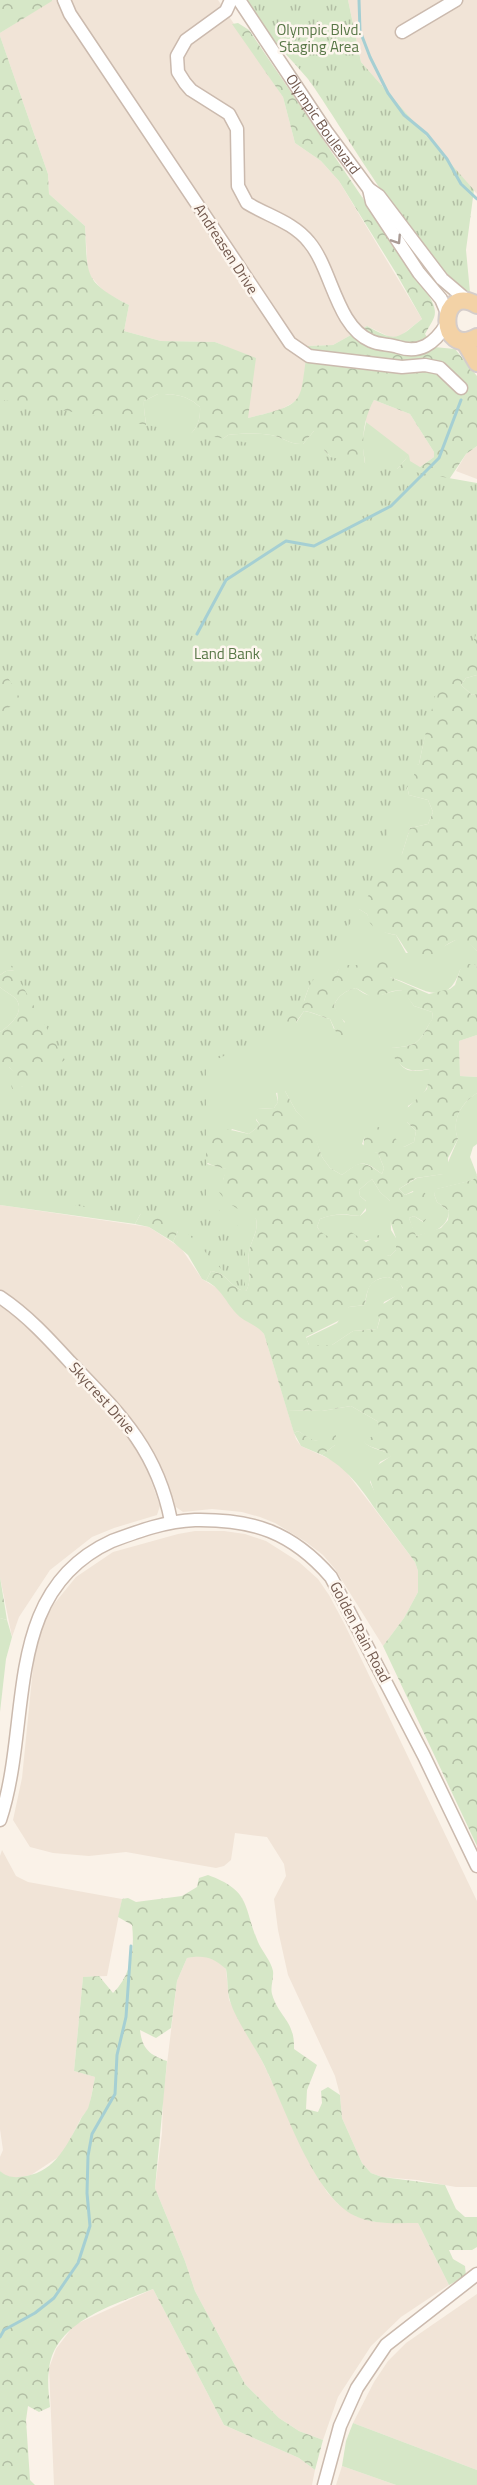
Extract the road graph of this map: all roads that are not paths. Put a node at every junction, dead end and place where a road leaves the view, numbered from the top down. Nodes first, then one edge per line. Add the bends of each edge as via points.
1 (64, 0) edge
2 (239, 0) edge
3 (456, 0) edge
4 (229, 6) edge
5 (246, 12) junction
6 (402, 32) dead end
7 (369, 189) junction
8 (473, 301) edge
9 (454, 331) edge
10 (477, 363) edge
11 (461, 388) dead end
12 (0, 1297) edge
13 (171, 1521) junction
14 (0, 1820) edge
15 (477, 1866) edge
16 (477, 2274) edge
17 (324, 2485) edge

1 - 11 street, Andreasen Drive via 290,344 309,356 440,368
2 - 5 street, Olympic Boulevard
3 - 6 street
4 - 5 street
4 - 9 street via 186,40 177,56 178,72 191,90 223,109 234,121 239,191 247,203 290,225 308,240 325,267 348,321 371,341 420,350
5 - 7 street, Olympic Boulevard
7 - 8 street, Olympic Boulevard via 379,195 442,279
7 -> 9 street, Olympic Boulevard via 372,202 441,299
8 - 9 main road, Olympic Boulevard via 456,304
9 - 10 main road, Olympic Boulevard
12 - 13 street, Skycrest Drive via 47,1336 137,1436 160,1480
13 - 14 street, Golden Rain Road via 89,1553 64,1573 35,1613 21,1658 12,1766
13 - 15 street, Golden Rain Road via 243,1522 282,1536 318,1562 358,1628
16 - 17 street via 386,2345 357,2388 340,2426

